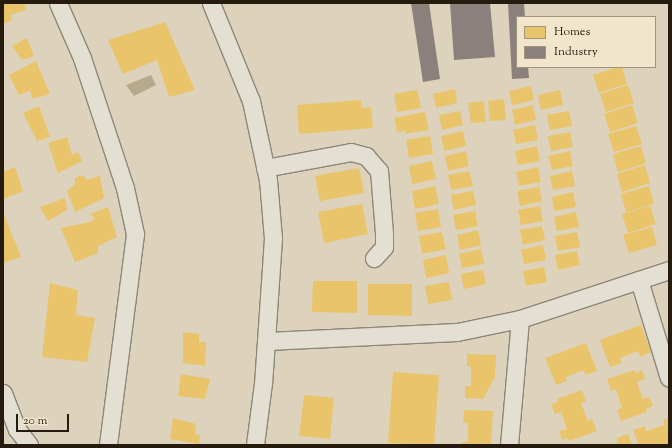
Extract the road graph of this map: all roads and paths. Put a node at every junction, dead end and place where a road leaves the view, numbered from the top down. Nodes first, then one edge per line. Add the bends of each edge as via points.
1 (58, 3) edge
2 (211, 3) edge
3 (265, 168) junction
4 (374, 258) dead end
5 (669, 270) edge
6 (639, 280) junction
7 (520, 319) junction
8 (267, 341) junction
9 (669, 378) edge
10 (3, 393) edge
11 (29, 445) edge
12 (108, 445) edge
13 (255, 445) edge
14 (509, 445) edge

1 - 12 street via 82,58 126,188 135,234
2 - 3 street via 250,101
3 - 4 street via 351,152 366,156 379,172 384,233 384,248
3 - 8 street via 273,238
5 - 6 street
6 - 7 street
6 - 9 street
7 - 8 street via 440,335
7 - 14 street
8 - 13 street
10 - 11 street via 17,429

